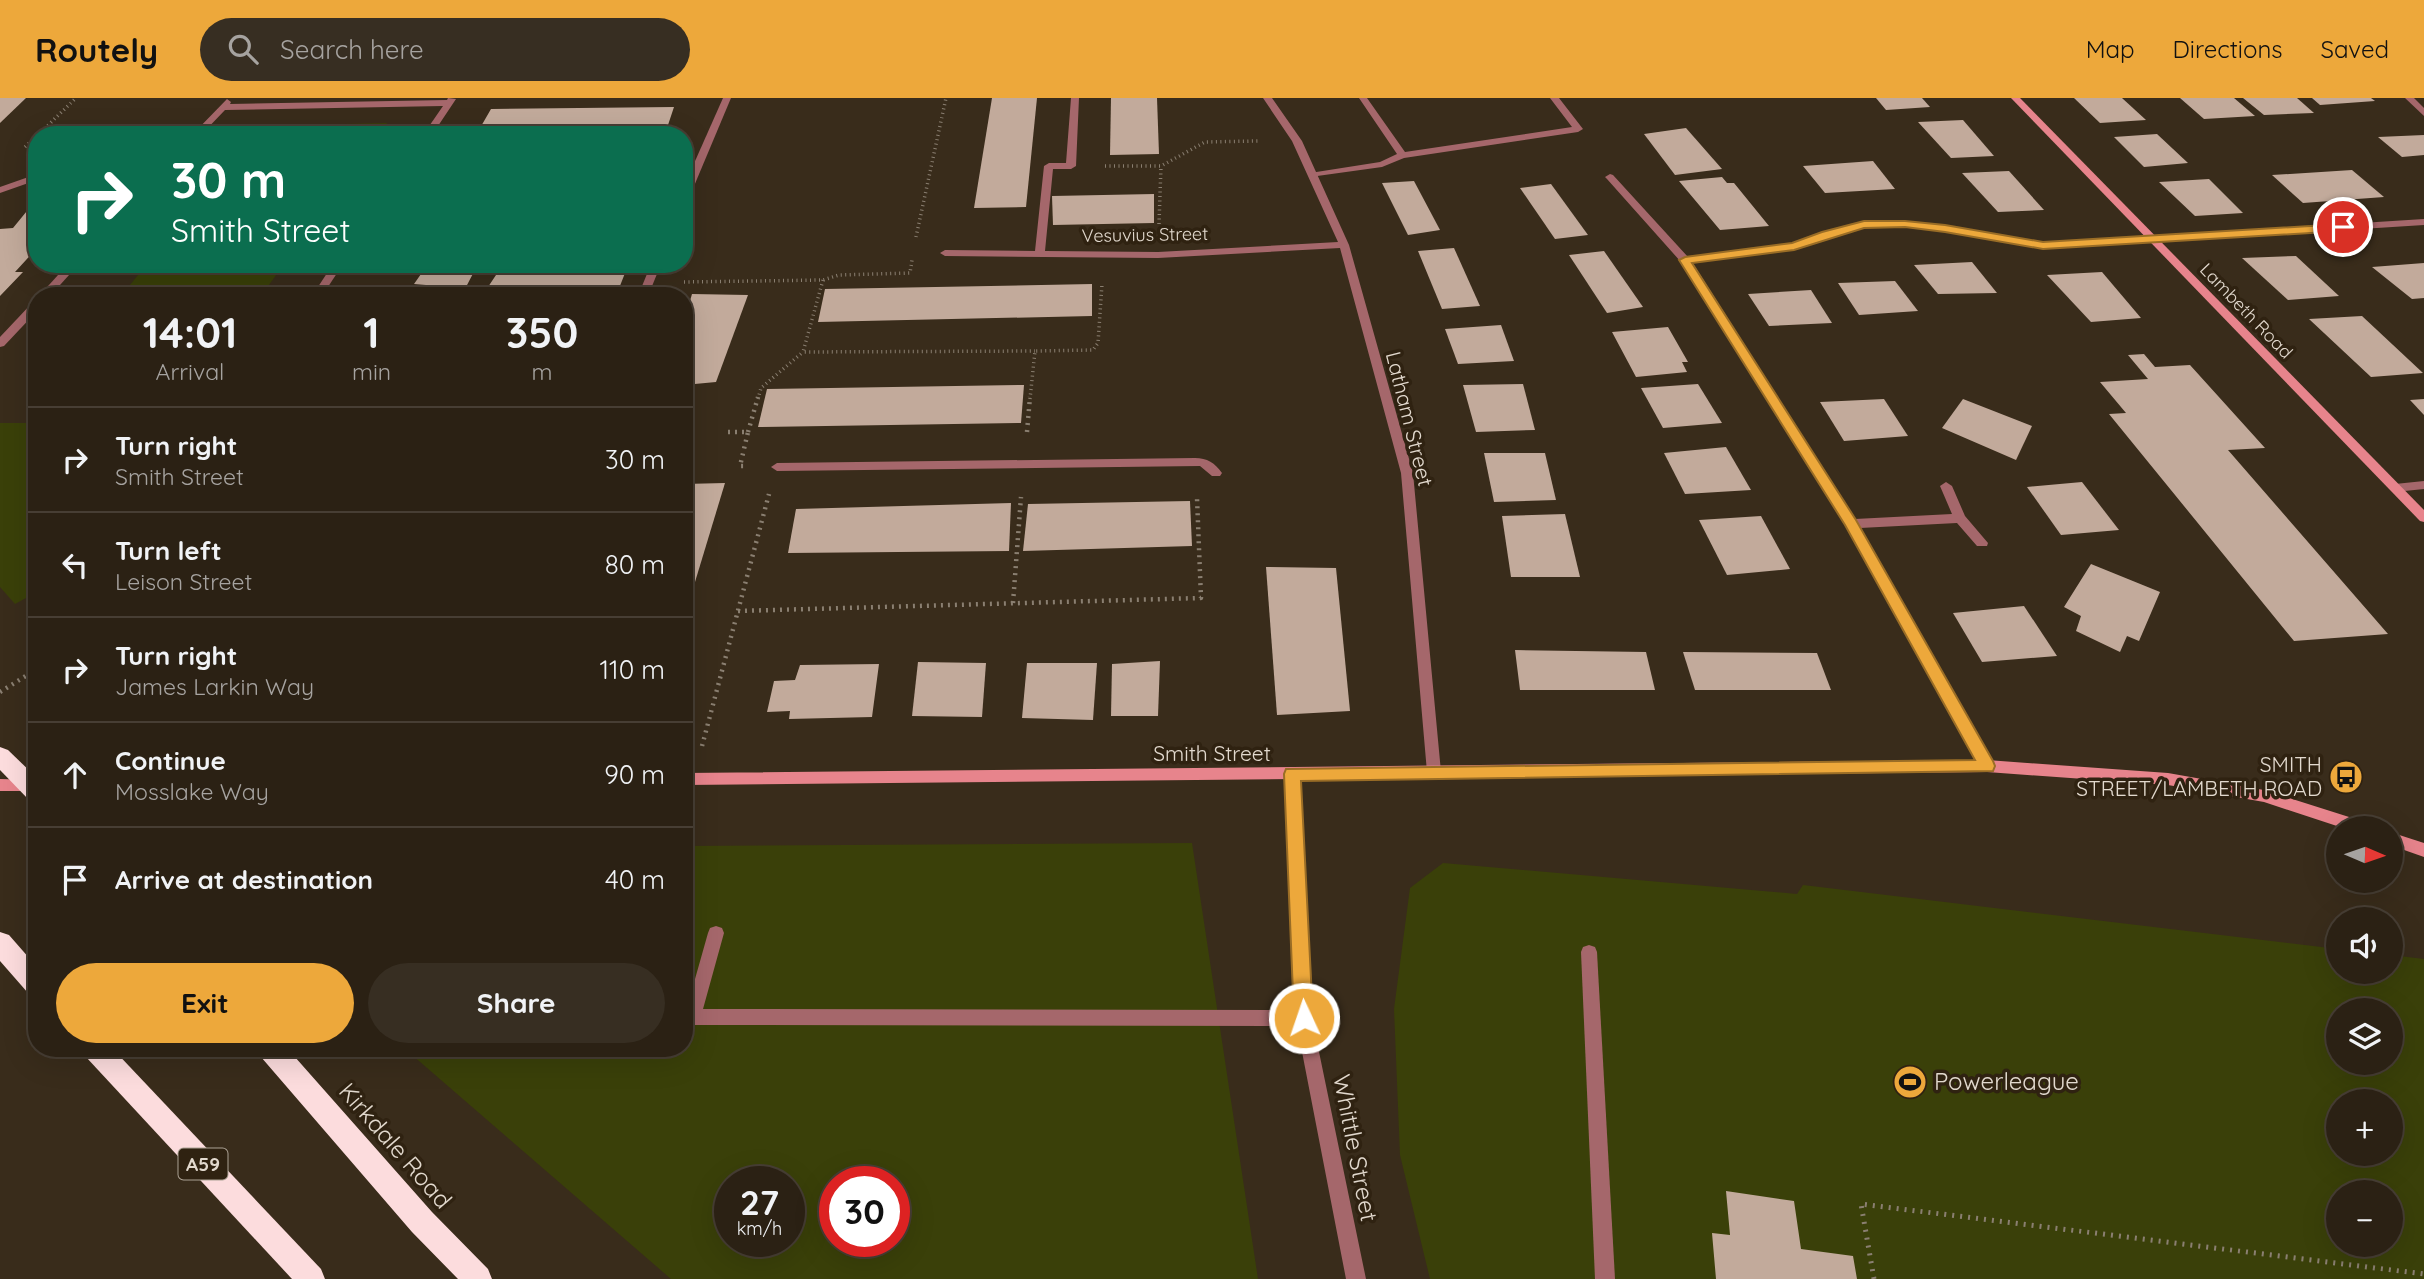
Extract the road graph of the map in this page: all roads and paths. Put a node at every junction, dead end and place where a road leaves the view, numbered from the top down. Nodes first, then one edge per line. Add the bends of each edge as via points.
1 (76, 98) edge
2 (231, 98) edge
3 (727, 98) edge
4 (946, 98) edge
5 (1075, 98) edge
6 (1267, 98) edge
7 (1363, 98) edge
8 (1554, 98) edge
9 (2015, 98) edge
10 (2409, 98) edge
11 (451, 100) edge
12 (223, 107) junction
13 (2424, 113) edge
14 (47, 126) edge
15 (205, 126) edge
16 (433, 126) edge
17 (1297, 141) junction
18 (1402, 155) junction
19 (1071, 166) junction
20 (1161, 166) junction
21 (1313, 175) junction
22 (693, 177) edge
23 (1610, 177) dead end
24 (28, 180) edge
25 (0, 190) edge
26 (2424, 222) edge
27 (916, 239) dead end
28 (2153, 240) junction
29 (1344, 245) junction
30 (913, 252) dead end
31 (1040, 252) junction
32 (945, 253) dead end
33 (1103, 255) junction
34 (1158, 255) junction
35 (1685, 260) junction
36 (66, 273) edge
37 (652, 273) edge
38 (822, 280) junction
39 (648, 283) junction
40 (52, 287) edge
41 (646, 287) edge
42 (28, 314) edge
43 (0, 344) edge
44 (1035, 351) junction
45 (803, 352) junction
46 (728, 432) dead end
47 (748, 432) junction
48 (1195, 462) junction
49 (1024, 463) junction
50 (777, 467) junction
51 (1216, 473) dead end
52 (2424, 485) edge
53 (1946, 486) dead end
54 (2395, 488) junction
55 (1960, 517) junction
56 (2424, 518) edge
57 (1851, 524) junction
58 (1982, 543) dead end
59 (1013, 603) junction
60 (738, 611) junction
61 (28, 675) edge
62 (0, 692) edge
63 (0, 755) edge
64 (693, 765) edge
65 (1987, 766) junction
66 (1434, 772) junction
67 (1292, 774) junction
68 (693, 779) edge
69 (28, 782) edge
70 (0, 785) edge
71 (28, 787) edge
72 (2326, 816) edge
73 (2403, 843) edge
74 (2424, 850) edge
75 (716, 933) dead end
76 (0, 943) edge
77 (1589, 952) dead end
78 (28, 975) edge
79 (693, 1014) edge
80 (693, 1017) edge
81 (1304, 1018) junction
82 (104, 1057) edge
83 (278, 1057) edge
84 (2424, 1274) edge
85 (311, 1279) edge
86 (478, 1279) edge
87 (1356, 1279) edge
88 (1605, 1279) edge
89 (1874, 1279) edge

1 - 14 path
2 - 12 street
3 - 22 street
4 - 27 path
5 - 19 street
6 - 17 street, Latham Street
7 - 18 street
8 - 18 street via 1578,129
9 - 28 street, Lambeth Road
10 - 13 street
11 - 12 street
11 - 16 street
12 - 15 street
17 - 20 path via 1205,142
17 - 21 street, Latham Street
18 - 21 street via 1382,164
19 - 20 path
19 - 31 street via 1049,166
20 - 34 path
21 - 29 street, Latham Street
23 - 35 street
24 - 25 street
26 - 28 street
28 - 35 street via 2043,246 1945,228 1864,225 1794,247
28 - 54 street, Lambeth Road
29 - 34 street, Vesuvius Street
29 - 66 street, Latham Street via 1407,473
30 - 38 path via 910,273 839,275
31 - 32 street, Vesuvius Street
31 - 33 street, Vesuvius Street
33 - 34 street, Vesuvius Street
33 - 44 path via 1098,343 1093,350
35 - 57 street
36 - 40 street
37 - 39 street
38 - 39 path
38 - 45 path
39 - 41 street
42 - 43 street
44 - 45 path
44 - 49 path
45 - 47 path via 761,388
46 - 47 path
47 - 50 path via 740,466
48 - 49 street
48 - 51 street via 1203,462
48 - 59 path via 1201,598
49 - 50 street
49 - 59 path
50 - 60 path
52 - 54 street
53 - 55 street
54 - 56 street, Lambeth Road
55 - 57 street
55 - 58 street
57 - 65 street
59 - 60 path
60 - 64 path
61 - 62 path
63 - 69 highway
65 - 66 street, Smith Street
65 - 72 street, Smith Street via 2168,779 2264,796
66 - 67 street, Smith Street
67 - 68 street, Smith Street
67 - 81 street, Whittle Street
70 - 71 street
73 - 74 street
75 - 79 street
76 - 78 highway
77 - 88 street
80 - 81 street
81 - 87 street, Whittle Street
82 - 85 highway, A59
83 - 86 highway, Kirkdale Road
84 - 89 path via 1861,1204

